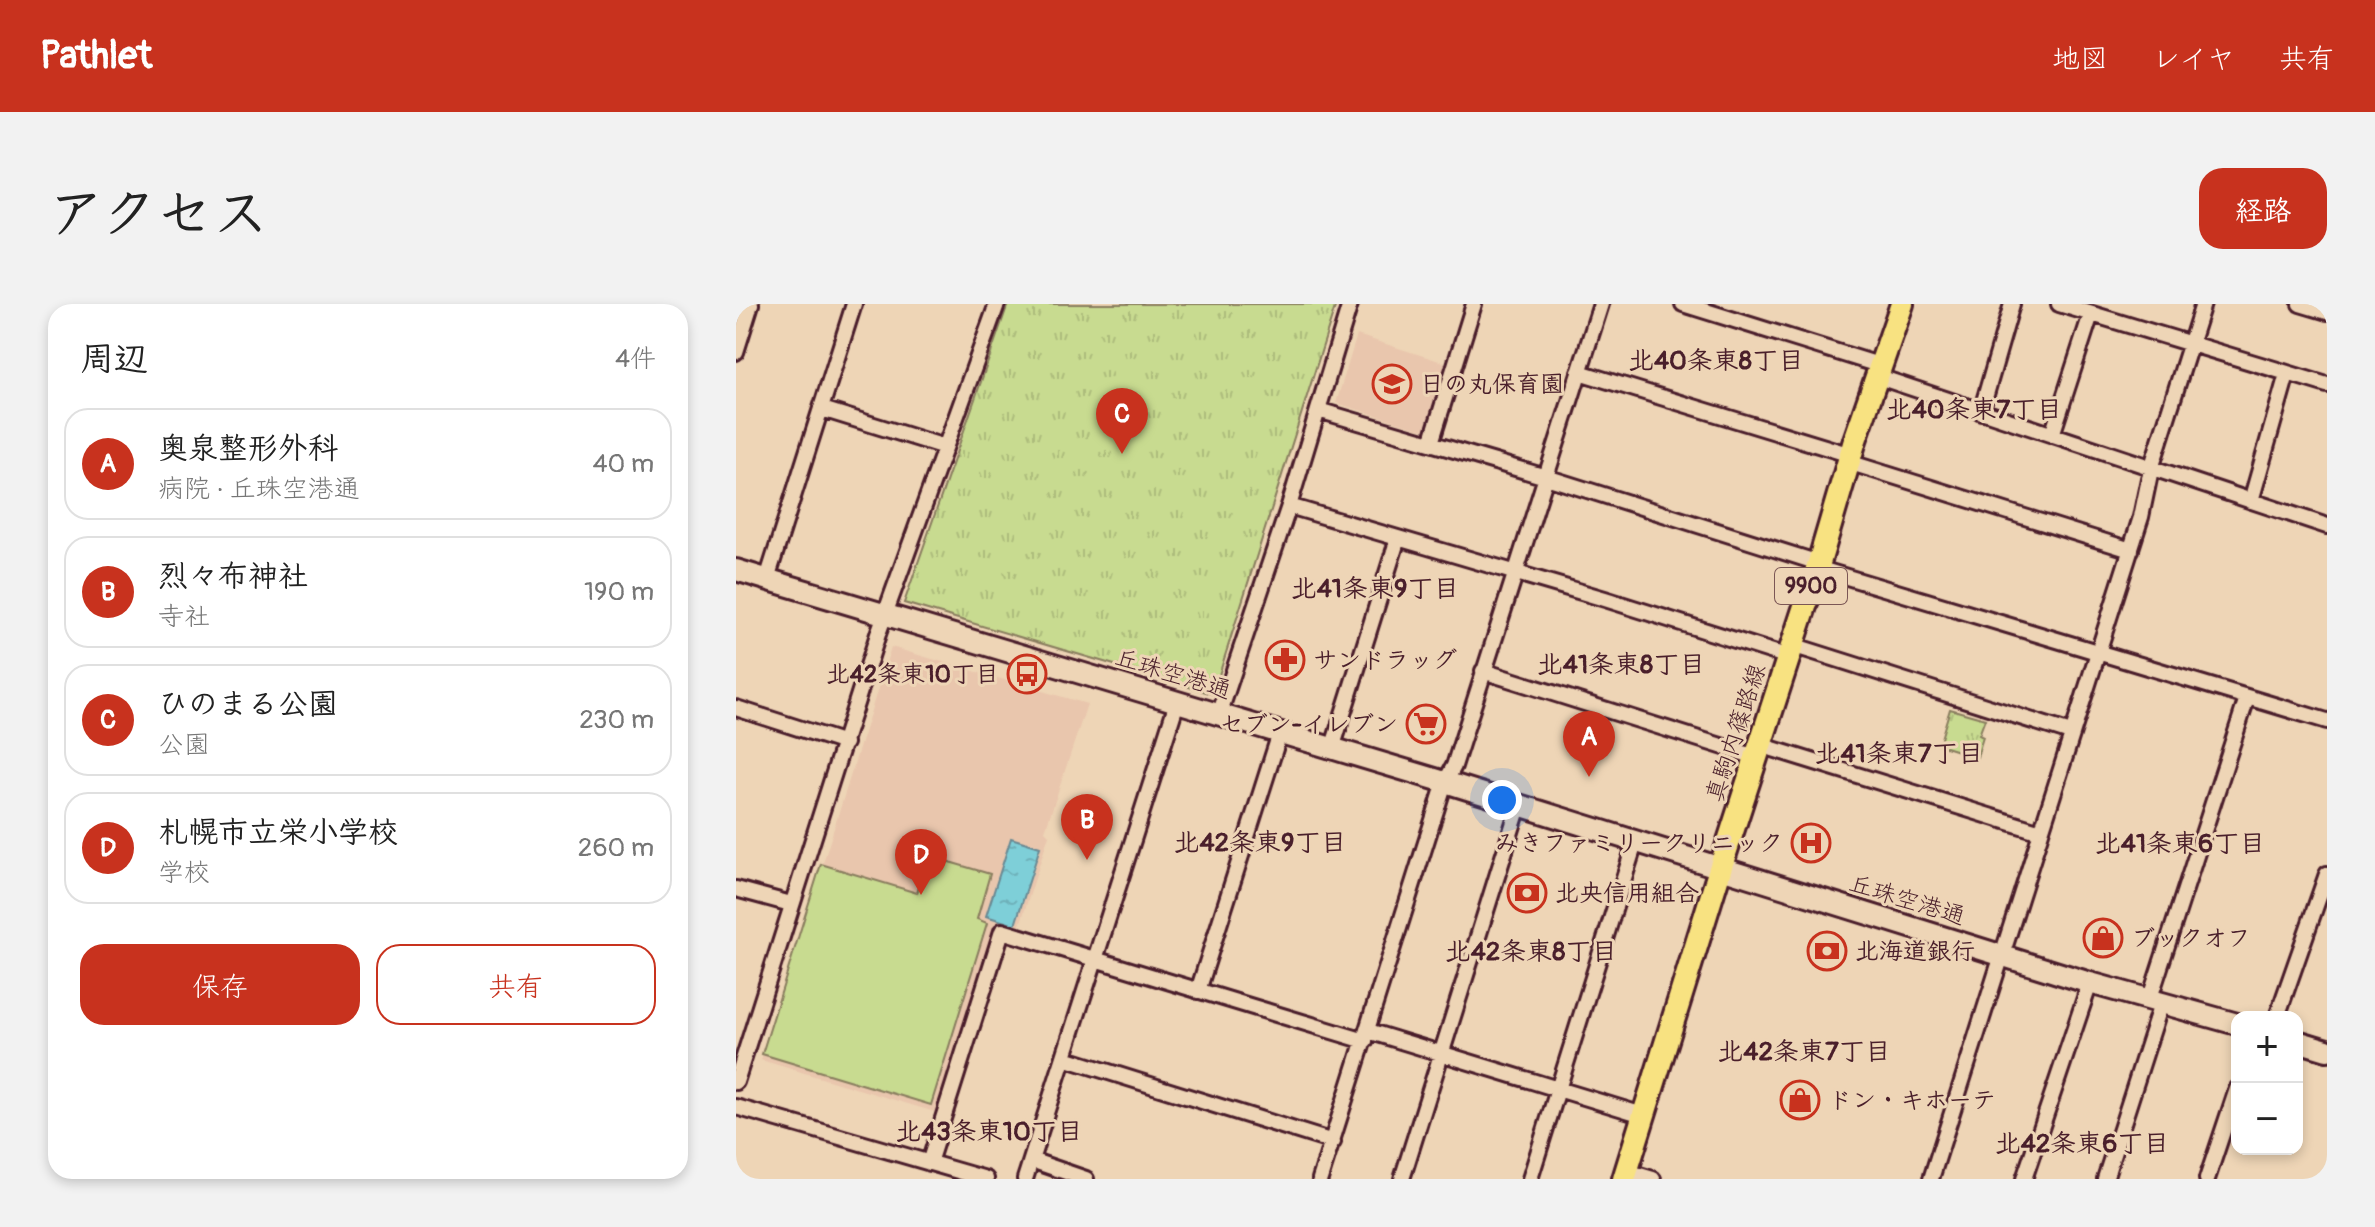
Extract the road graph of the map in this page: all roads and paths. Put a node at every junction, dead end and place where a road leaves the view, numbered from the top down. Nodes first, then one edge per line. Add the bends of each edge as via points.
1 (751, 304) edge
2 (854, 304) edge
3 (997, 304) edge
4 (1350, 304) edge
5 (1474, 304) edge
6 (1601, 304) edge
7 (1683, 304) edge
8 (1902, 304) edge
9 (2012, 304) edge
10 (2059, 304) edge
11 (2203, 304) edge
12 (2300, 304) edge
13 (2327, 312) edge
14 (2091, 314) junction
15 (2190, 343) junction
16 (736, 352) edge
17 (1579, 372) junction
18 (1880, 372) junction
19 (2287, 374) junction
20 (2327, 385) edge
21 (822, 409) junction
22 (1318, 410) junction
23 (1981, 412) junction
24 (2052, 435) junction
25 (1431, 443) junction
26 (945, 447) junction
27 (1850, 458) junction
28 (2151, 469) junction
29 (1546, 477) junction
30 (2251, 501) junction
31 (1289, 506) junction
32 (2327, 526) edge
33 (1398, 538) junction
34 (2131, 550) junction
35 (1818, 566) junction
36 (736, 570) edge
37 (1515, 573) junction
38 (767, 579) junction
39 (885, 615) junction
40 (1790, 651) junction
41 (2098, 651) junction
42 (1483, 671) junction
43 (2247, 698) junction
44 (1177, 702) junction
45 (737, 714) edge
46 (1219, 715) junction
47 (2327, 721) edge
48 (1280, 733) junction
49 (2071, 733) junction
50 (845, 743) junction
51 (1332, 749) junction
52 (1758, 751) junction
53 (1445, 782) junction
54 (1519, 806) junction
55 (2041, 832) junction
56 (1635, 843) junction
57 (1720, 869) junction
58 (2327, 874) edge
59 (736, 889) edge
60 (791, 904) junction
61 (2002, 956) junction
62 (1096, 960) junction
63 (2090, 983) junction
64 (1198, 991) junction
65 (2155, 1002) junction
66 (2279, 1011) edge
67 (2231, 1022) edge
68 (1367, 1036) junction
69 (2303, 1043) edge
70 (2327, 1050) edge
71 (1441, 1053) junction
72 (1064, 1058) junction
73 (736, 1082) edge
74 (1560, 1088) junction
75 (736, 1107) edge
76 (2231, 1107) edge
77 (1643, 1115) junction
78 (1333, 1142) junction
79 (1031, 1160) junction
80 (929, 1163) junction
81 (1625, 1175) edge
82 (986, 1179) edge
83 (1025, 1179) edge
84 (1086, 1179) edge
85 (1320, 1179) edge
86 (1402, 1179) edge
87 (1530, 1179) edge
88 (1653, 1179) edge
89 (1931, 1179) edge
90 (2024, 1179) edge
91 (2105, 1179) edge
92 (2207, 1179) edge

1 - 16 street
2 - 21 street
3 - 26 street
4 - 22 street
5 - 25 street
6 - 17 street
7 - 18 street
8 - 18 main road, 真駒内篠路線 / 9900
9 - 23 street
10 - 14 street
11 - 15 street
12 - 13 street
14 - 15 street
14 - 24 street
15 - 19 street
15 - 28 street
17 - 27 street
17 - 29 street
18 - 23 street
18 - 27 main road, 真駒内篠路線 / 9900
19 - 20 street
19 - 30 street
21 - 26 street
21 - 38 street
22 - 25 street
22 - 31 street
23 - 24 street
24 - 28 street
25 - 29 street
26 - 39 street
27 - 34 street
27 - 35 main road, 真駒内篠路線 / 9900
28 - 30 street
28 - 34 street
29 - 35 street
29 - 37 street
30 - 32 street
31 - 33 street
31 - 46 street
33 - 37 street
33 - 51 street
34 - 41 street
35 - 40 main road, 真駒内篠路線 / 9900
35 - 41 street
36 - 38 main road, 丘珠空港通
37 - 40 street
37 - 42 street
38 - 39 main road, 丘珠空港通
39 - 44 main road, 丘珠空港通
39 - 50 street
40 - 49 street
40 - 52 main road, 真駒内篠路線 / 9900
41 - 43 street
41 - 49 street
42 - 52 street
42 - 53 street
43 - 47 street
43 - 65 street
44 - 46 main road, 丘珠空港通
44 - 62 street
45 - 50 street
46 - 48 main road, 丘珠空港通
48 - 51 main road, 丘珠空港通
48 - 64 street
49 - 55 street
50 - 60 street
51 - 53 main road, 丘珠空港通
52 - 55 street
52 - 57 main road, 真駒内篠路線 / 9900
53 - 54 main road, 丘珠空港通
53 - 68 street
54 - 56 main road, 丘珠空港通
54 - 71 street
55 - 61 street
56 - 57 main road, 丘珠空港通
56 - 74 street
57 - 61 main road, 丘珠空港通
57 - 77 main road, 真駒内篠路線 / 9900
58 - 66 street
59 - 60 street
60 - 73 street
61 - 63 main road, 丘珠空港通
61 - 89 street
62 - 64 street
62 - 72 street
62 - 80 street via 1002,931
63 - 65 main road, 丘珠空港通
63 - 90 street
64 - 68 street
65 - 67 main road, 丘珠空港通
65 - 91 street
68 - 71 street
68 - 78 street
69 - 70 main road
71 - 74 street
71 - 86 street
72 - 78 street
72 - 79 street
74 - 77 street
74 - 87 street
75 - 80 street
76 - 92 street
77 - 81 main road, 真駒内篠路線 / 9900
78 - 85 street
79 - 83 street
79 - 84 street
80 - 82 street
81 - 88 street

